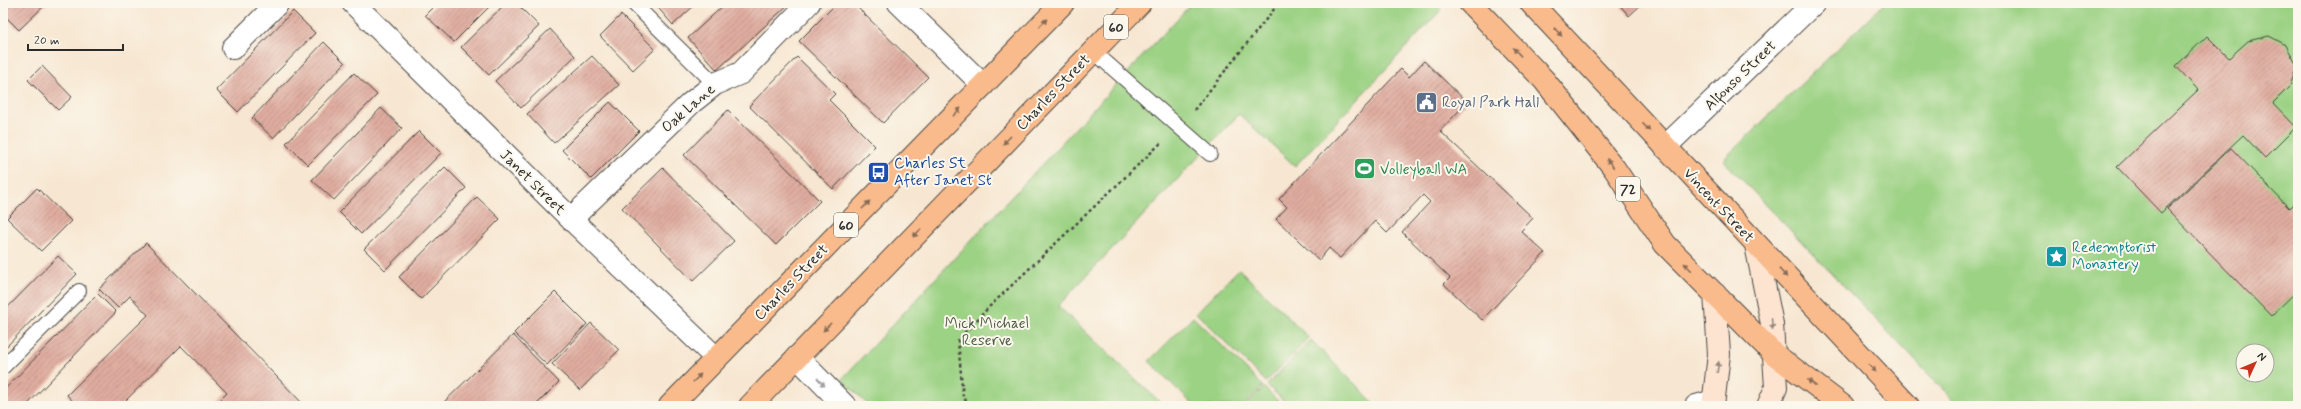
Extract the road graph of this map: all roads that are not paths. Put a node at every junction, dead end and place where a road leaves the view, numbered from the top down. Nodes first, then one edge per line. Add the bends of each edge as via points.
1 (278, 3) edge
2 (353, 3) edge
3 (633, 3) edge
4 (809, 3) edge
5 (899, 3) edge
6 (1063, 3) edge
7 (1140, 3) edge
8 (1470, 3) edge
9 (1531, 3) edge
10 (1814, 3) edge
11 (234, 48) dead end
12 (1093, 51) junction
13 (715, 84) junction
14 (982, 85) junction
15 (1665, 147) junction
16 (1210, 154) dead end
17 (571, 219) junction
18 (1756, 245) junction
19 (78, 291) dead end
20 (1715, 294) junction
21 (1774, 354) junction
22 (798, 357) junction
23 (716, 358) junction
24 (3, 367) edge
25 (1707, 404) edge
26 (670, 406) edge
27 (750, 406) edge
28 (845, 406) edge
29 (1768, 406) edge
30 (1843, 406) edge
31 (1908, 406) edge

1 - 11 street
2 - 17 street, Janet Street
3 - 13 lane
4 - 13 street, Oak Lane via 741,74
5 - 14 street
14 -> 6 main road, Charles Street / 60
7 - 12 main road, Charles Street / 60
20 -> 8 main road, 72 via 1665,244 1614,168 1544,80
9 -> 15 main road, Vincent Street
10 - 15 street, Alfonso Street
12 - 16 lane
12 -> 22 main road, Charles Street / 60
13 - 17 street, Oak Lane via 690,103
23 -> 14 main road, Charles Street / 60
15 - 18 main road, Vincent Street
17 - 23 street, Janet Street
18 -> 21 main road via 1768,298
18 -> 31 main road, Vincent Street
19 - 24 lane
20 - 21 main road
25 -> 20 main road via 1720,354
21 - 29 main road via 1776,388
30 -> 21 main road
22 - 27 main road, Charles Street / 60
22 -> 28 street
26 -> 23 main road, Charles Street / 60

